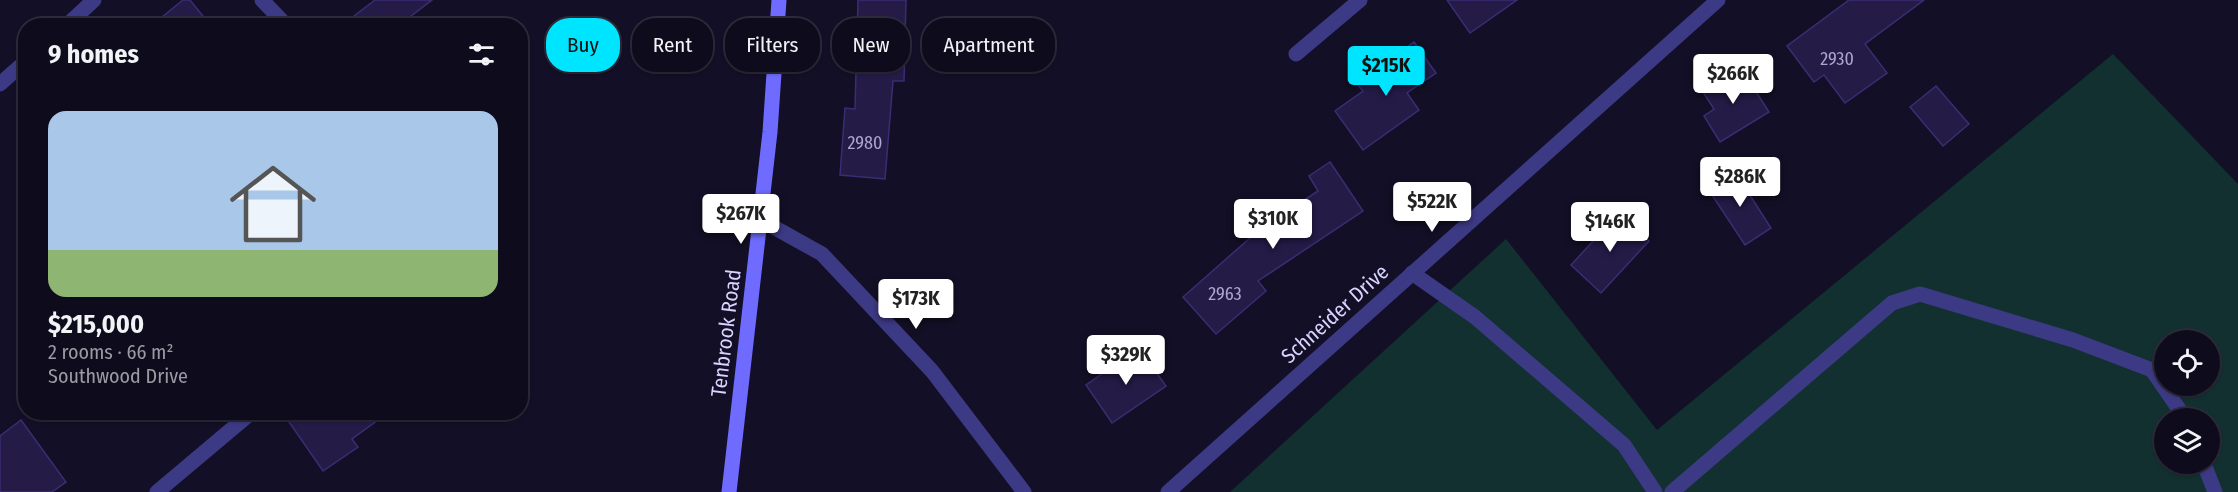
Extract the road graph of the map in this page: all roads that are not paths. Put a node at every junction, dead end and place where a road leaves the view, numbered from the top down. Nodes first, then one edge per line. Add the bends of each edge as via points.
1 (94, 0) edge
2 (262, 0) edge
3 (779, 0) edge
4 (1360, 0) edge
5 (1718, 0) edge
6 (75, 18) edge
7 (279, 18) edge
8 (1296, 54) dead end
9 (18, 69) edge
10 (0, 84) edge
11 (761, 220) junction
12 (1412, 273) junction
13 (2178, 408) edge
14 (242, 420) edge
15 (2208, 474) edge
16 (157, 492) edge
17 (729, 492) edge
18 (1024, 492) edge
19 (1168, 492) edge
20 (1656, 492) edge
21 (1672, 492) edge
22 (2215, 492) edge

1 - 6 street
2 - 7 street
3 - 11 street, Tenbrook Road
4 - 8 street
5 - 12 street, Schneider Drive
9 - 10 street
11 - 17 street, Tenbrook Road
11 - 18 street via 822,254 932,371
12 - 19 street, Schneider Drive
12 - 20 street via 1475,317 1624,445
13 - 21 street via 2152,370 2073,340 1920,294 1892,303
14 - 16 street
15 - 22 street

